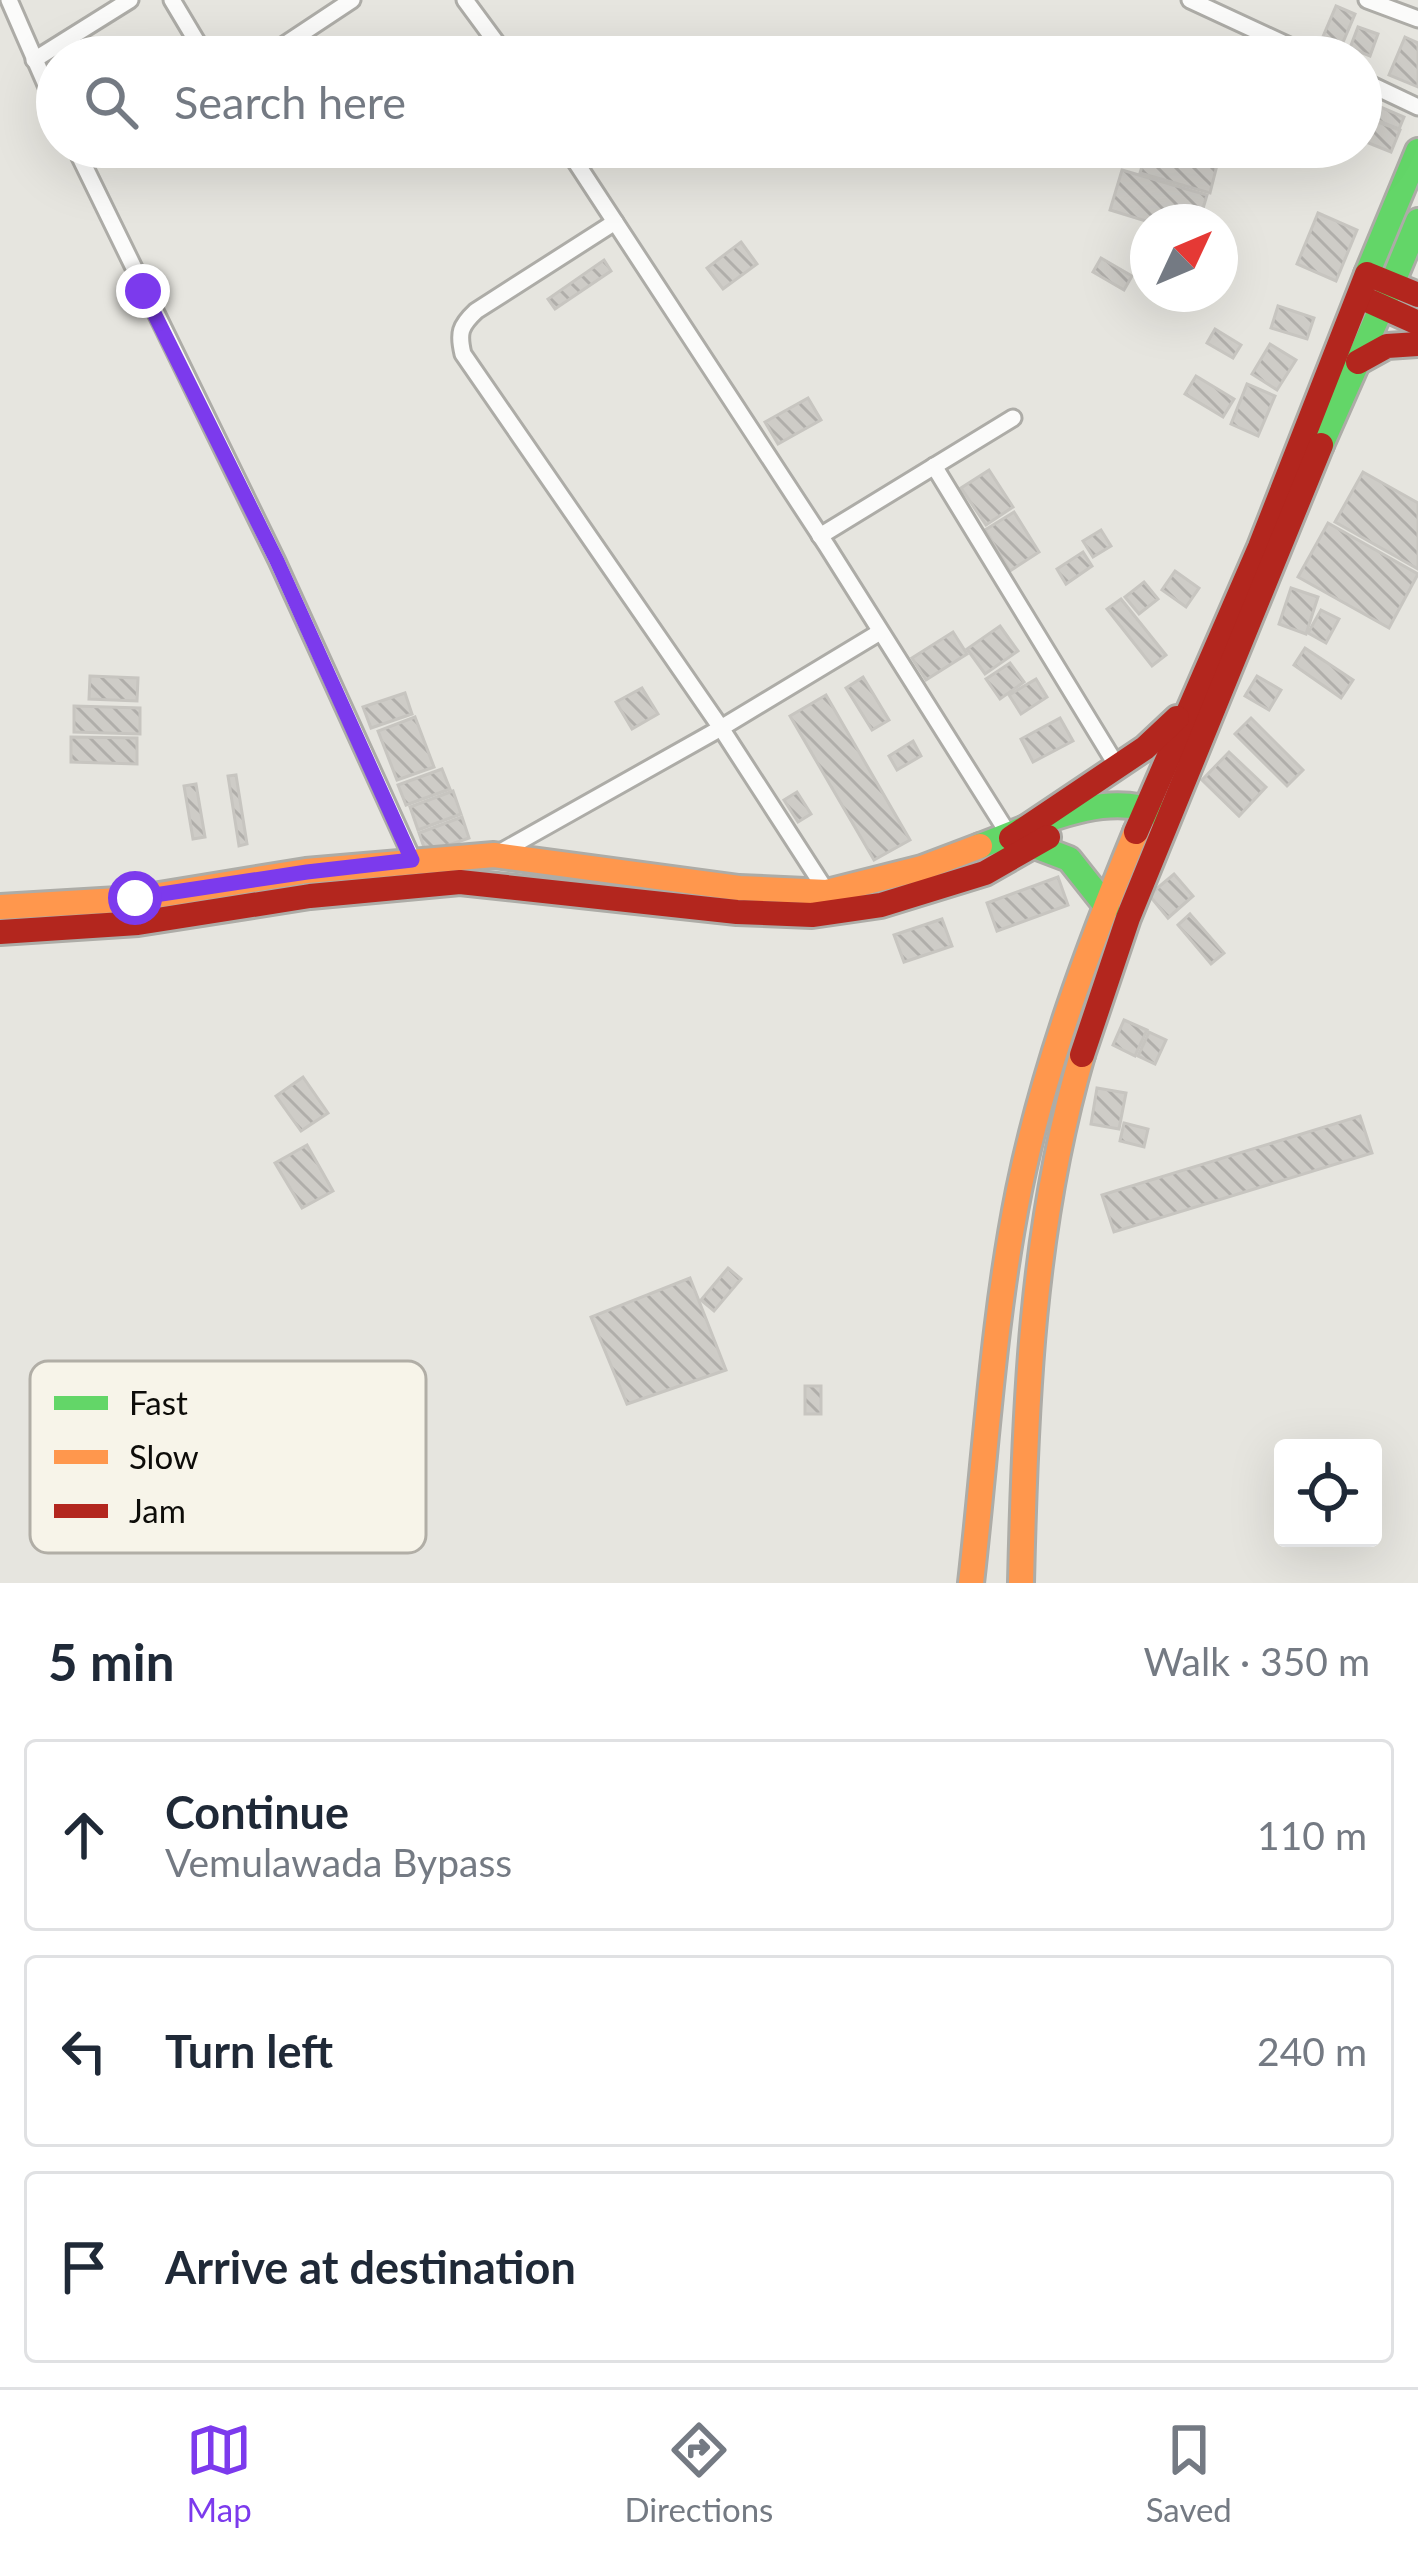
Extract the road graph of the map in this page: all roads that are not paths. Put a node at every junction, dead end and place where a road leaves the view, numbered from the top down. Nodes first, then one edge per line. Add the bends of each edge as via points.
1 (8, 0) edge
2 (130, 0) edge
3 (172, 0) edge
4 (352, 0) edge
5 (465, 0) edge
6 (1190, 0) edge
7 (1367, 0) edge
8 (1418, 19) edge
9 (72, 36) edge
10 (193, 36) edge
11 (298, 36) edge
12 (492, 36) edge
13 (1268, 36) edge
14 (34, 60) joint
15 (36, 64) edge
16 (1382, 90) edge
17 (1418, 106) edge
18 (1418, 151) edge
19 (85, 168) edge
20 (584, 168) edge
21 (1418, 221) edge
22 (616, 222) junction
23 (1362, 285) junction
24 (1387, 295) junction
25 (1418, 295) edge
26 (1418, 323) edge
27 (1418, 344) edge
28 (1358, 362) junction
29 (1013, 418) dead end
30 (934, 466) junction
31 (820, 536) junction
32 (880, 632) junction
33 (1186, 710) junction
34 (721, 728) junction
35 (1117, 766) junction
36 (1154, 823) junction
37 (1023, 842) junction
38 (494, 856) junction
39 (412, 860) junction
40 (827, 892) junction
41 (0, 907) edge
42 (1107, 907) junction
43 (0, 932) edge
44 (971, 1583) edge
45 (1021, 1583) edge

1 - 14 street
2 - 9 street
3 - 10 street
4 - 11 street
5 - 12 street
6 - 13 street
7 - 8 street
14 - 15 street
16 - 17 street
18 - 23 main road
19 - 39 street
20 - 22 street
21 - 24 main road
22 - 31 street
22 - 34 street via 476,311 459,336 463,354
23 - 24 main road
23 - 33 main road
24 - 25 main road
24 - 26 main road
24 - 28 main road
27 - 28 main road via 1387,346
28 - 36 main road
29 - 30 street
30 - 31 street
30 - 35 street
31 - 32 street
32 - 34 street
32 - 37 street
33 - 35 main road
33 - 36 main road
34 - 38 street
34 - 40 street
35 - 37 main road
36 - 37 main road via 1090,819
36 - 42 main road
36 - 45 main road via 1058,1149 1030,1368
37 - 40 main road
37 - 42 main road via 1061,851
37 - 43 main road via 985,873 812,915 460,882
38 - 39 main road
38 - 40 main road
39 - 41 main road via 135,898
42 - 44 main road via 1073,988 1030,1140

